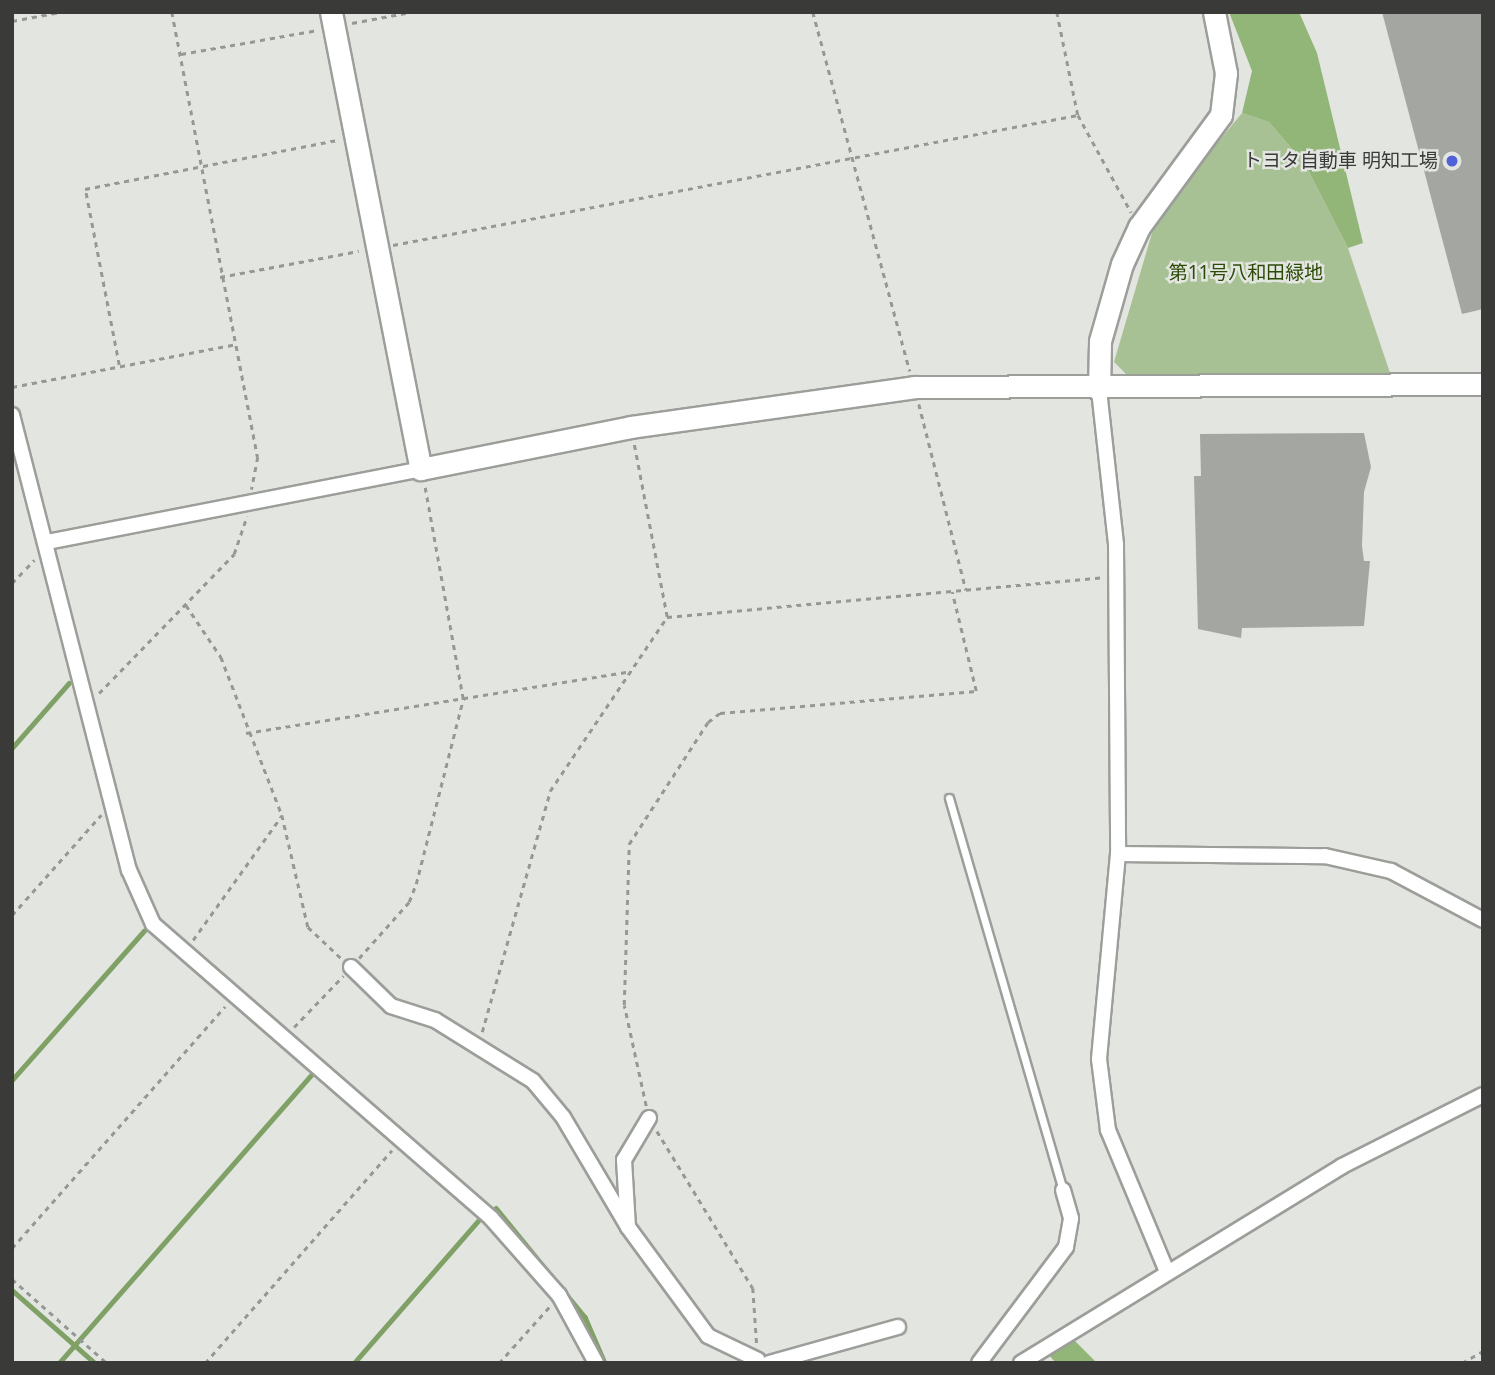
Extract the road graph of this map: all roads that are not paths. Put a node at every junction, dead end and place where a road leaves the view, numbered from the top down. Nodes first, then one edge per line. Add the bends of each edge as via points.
1 (1214, 12) edge
2 (332, 20) edge
3 (1483, 384) edge
4 (1099, 390) junction
5 (12, 415) edge
6 (422, 469) junction
7 (47, 542) junction
8 (949, 798) dead end
9 (1118, 854) junction
10 (1483, 920) edge
11 (351, 967) road end
12 (1483, 1095) edge
13 (649, 1118) road end
14 (1063, 1190) joint
15 (628, 1227) junction
16 (1166, 1269) junction
17 (898, 1327) dead end
18 (763, 1361) edge
19 (596, 1363) edge
20 (979, 1363) edge
21 (1021, 1363) edge

1 - 4 street via 1226,73 1221,115 1139,227 1108,303
2 - 6 street
3 - 4 street
4 - 6 street via 914,387 631,428
4 - 9 street via 1116,576
5 - 7 street
6 - 7 street
7 - 19 street via 138,897 182,954 404,1137 491,1218 559,1295
8 - 14 lane
9 - 10 street via 1325,856 1391,871
9 - 16 street via 1098,1059 1108,1130
11 - 15 street via 391,1006 435,1020 552,1101
12 - 16 street via 1342,1166
13 - 15 street via 624,1160
14 - 20 street via 1071,1217 1066,1247
15 - 18 street via 708,1336
16 - 21 street
17 - 18 street

